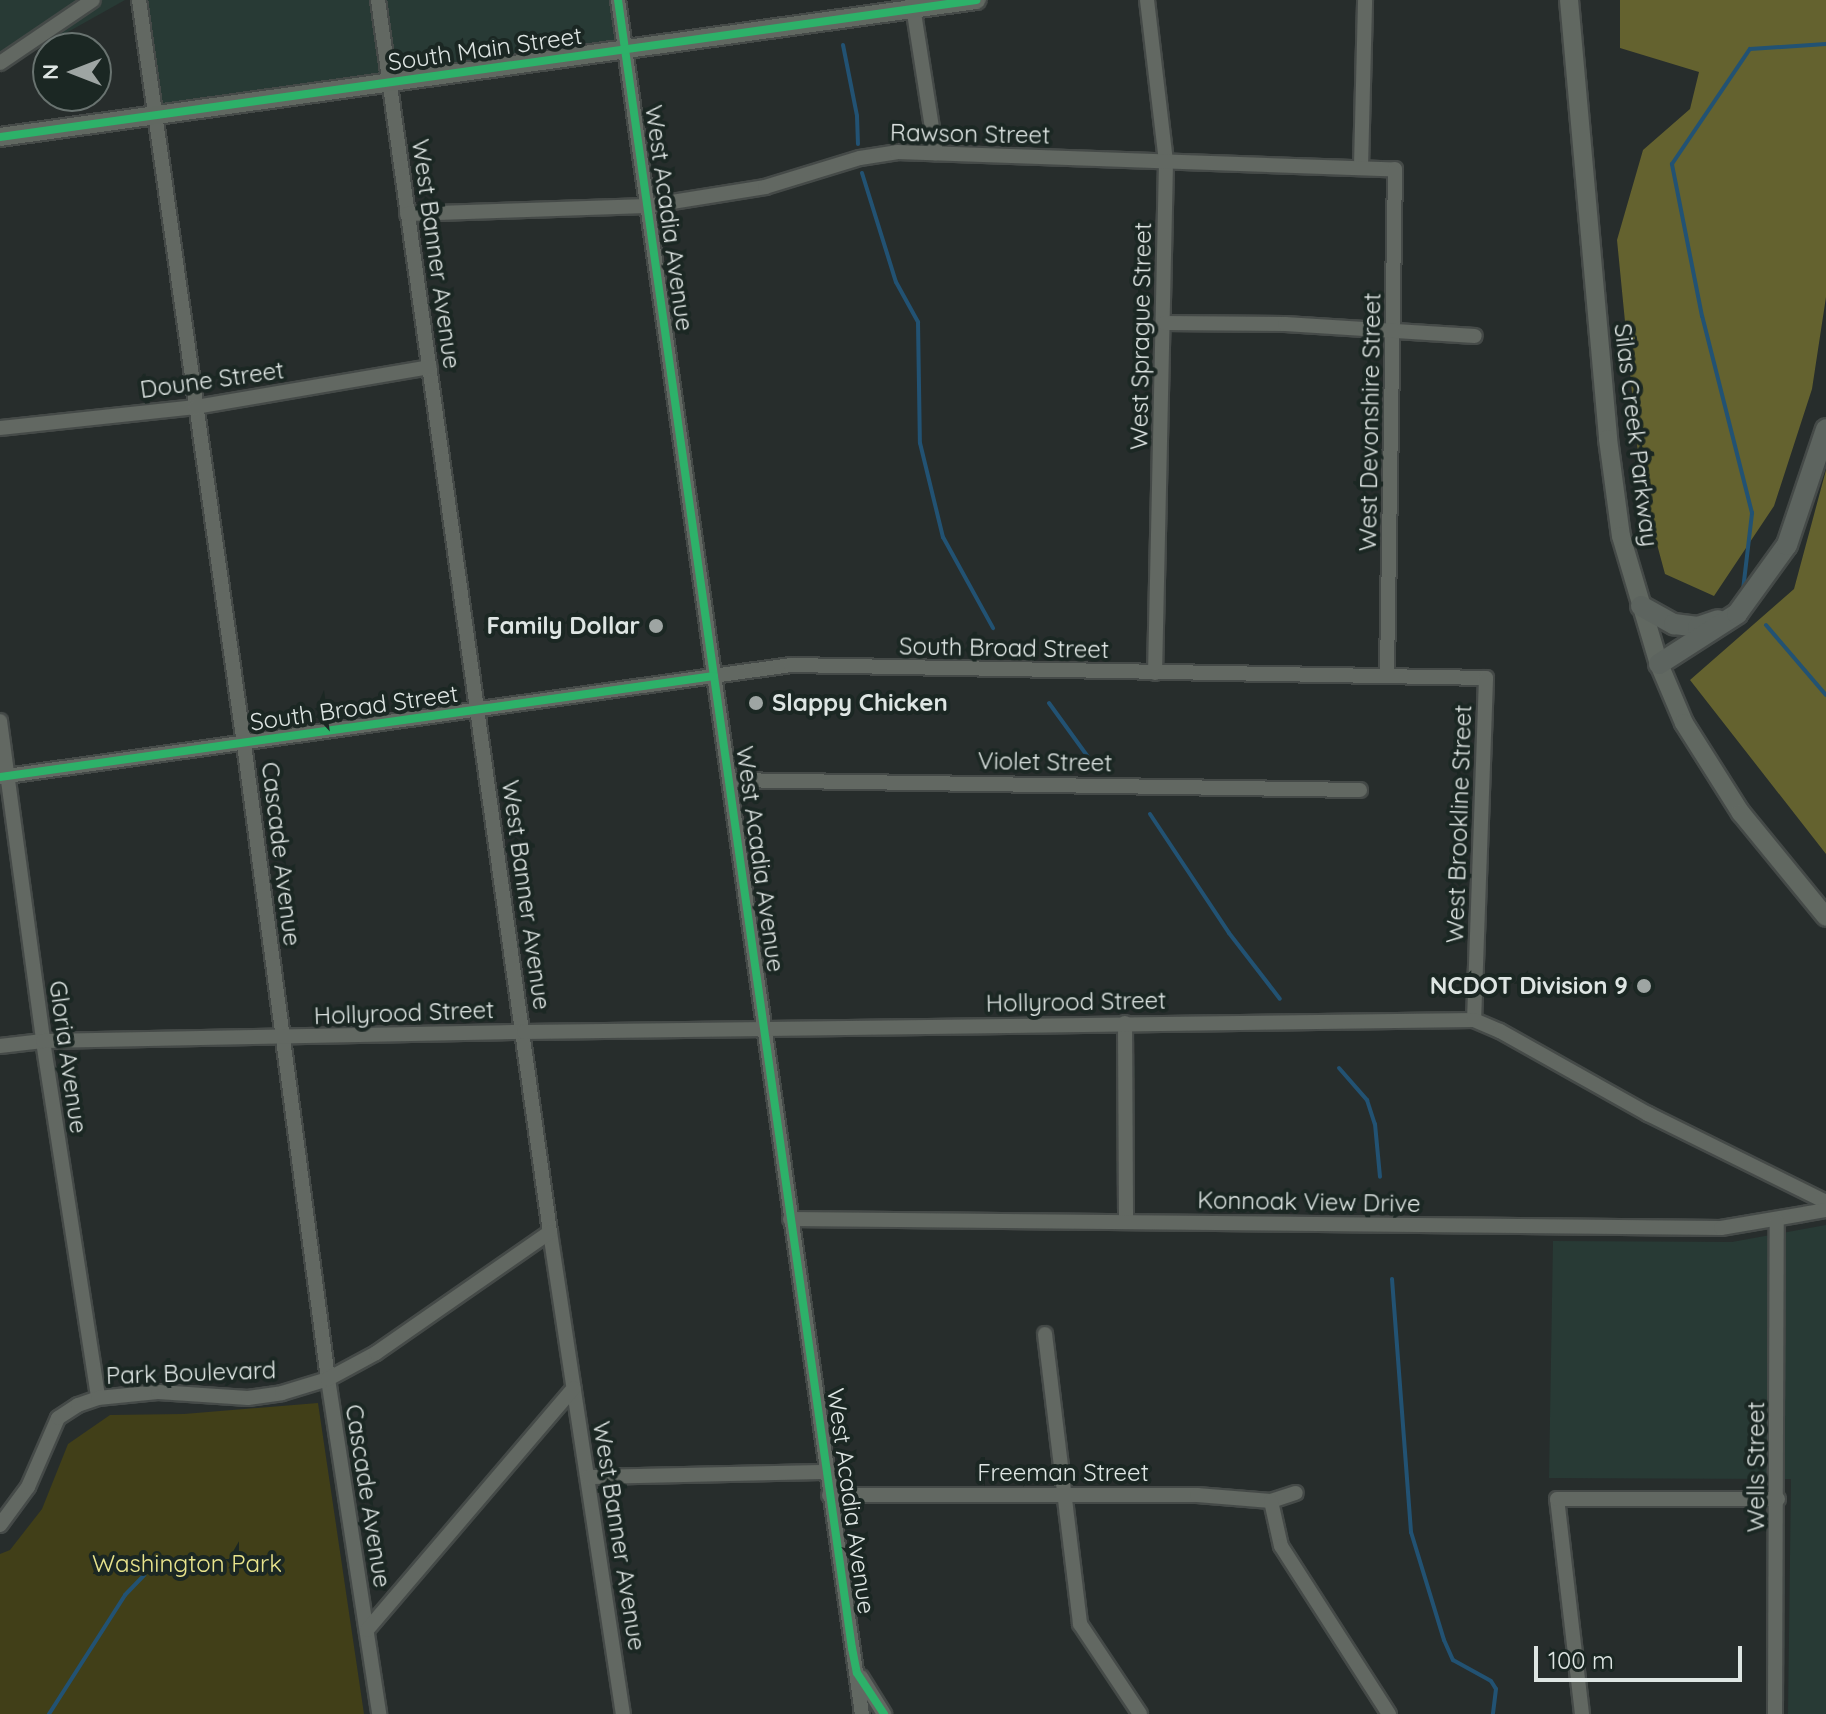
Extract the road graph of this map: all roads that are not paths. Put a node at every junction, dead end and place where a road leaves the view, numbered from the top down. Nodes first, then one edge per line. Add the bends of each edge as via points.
1 (93, 0) edge
2 (139, 0) edge
3 (378, 0) edge
4 (618, 0) edge
5 (976, 0) edge
6 (1147, 0) edge
7 (1365, 0) edge
8 (1569, 0) edge
9 (912, 5) edge
10 (625, 51) junction
11 (0, 63) edge
12 (390, 82) junction
13 (154, 114) junction
14 (0, 137) edge
15 (936, 153) junction
16 (1166, 162) junction
17 (1361, 167) junction
18 (1395, 169) joint
19 (647, 206) junction
20 (407, 214) junction
21 (1164, 323) junction
22 (1394, 333) junction
23 (1475, 336) dead end
24 (430, 367) junction
25 (196, 407) junction
26 (0, 428) edge
27 (1826, 429) edge
28 (1641, 606) junction
29 (1737, 614) junction
30 (1659, 664) junction
31 (1155, 673) junction
32 (1387, 675) junction
33 (714, 676) junction
34 (1486, 678) joint
35 (478, 710) junction
36 (0, 721) edge
37 (244, 744) junction
38 (4, 776) edge
39 (729, 780) junction
40 (1360, 790) dead end
41 (1826, 917) edge
42 (1474, 1020) junction
43 (1125, 1023) junction
44 (764, 1029) junction
45 (524, 1032) junction
46 (283, 1038) junction
47 (43, 1041) junction
48 (0, 1046) edge
49 (1826, 1202) edge
50 (1826, 1210) edge
51 (790, 1219) junction
52 (1777, 1221) junction
53 (1126, 1222) junction
54 (550, 1232) junction
55 (1045, 1334) dead end
56 (328, 1379) junction
57 (574, 1388) junction
58 (98, 1398) junction
59 (826, 1472) junction
60 (588, 1477) junction
61 (1296, 1493) dead end
62 (1063, 1494) junction
63 (829, 1495) junction
64 (1778, 1499) junction
65 (1271, 1501) junction
66 (0, 1525) edge
67 (367, 1630) junction
68 (857, 1673) junction
69 (379, 1714) edge
70 (623, 1714) edge
71 (862, 1714) edge
72 (884, 1714) edge
73 (1140, 1714) edge
74 (1389, 1714) edge
75 (1582, 1714) edge
76 (1775, 1714) edge

1 - 11 street
2 - 13 street, Cascade Avenue
3 - 12 street, West Banner Avenue
4 - 10 street, West Acadia Avenue
5 - 9 main road, South Main Street
6 - 16 street, West Sprague Street
7 - 17 street
8 - 28 main road, Silas Creek Parkway via 1608,439 1621,536
9 - 10 main road, South Main Street
9 - 15 street
10 - 12 main road, South Main Street
10 - 19 street, West Acadia Avenue
12 - 13 main road, South Main Street
12 - 20 street, West Banner Avenue
13 - 14 main road, South Main Street
13 - 25 street, Cascade Avenue
15 - 16 street, Rawson Street
15 - 19 street, Rawson Street via 860,158 765,187
16 - 17 street, Rawson Street
16 - 21 street, West Sprague Street
17 - 18 street, Rawson Street
18 - 22 street, West Devonshire Street
19 - 20 street, Rawson Street
19 - 33 street, West Acadia Avenue
20 - 24 street, West Banner Avenue
21 - 22 street via 1285,324
21 - 31 street, West Sprague Street
22 - 23 street
22 - 32 street, West Devonshire Street
24 - 25 street, Doune Street
24 - 35 street, West Banner Avenue
25 - 26 street, Doune Street
25 - 37 street, Cascade Avenue
27 - 29 highway via 1787,545
28 - 29 highway via 1674,624 1698,627
28 - 30 main road, Silas Creek Parkway
29 - 30 highway
30 - 41 main road, Silas Creek Parkway via 1684,723 1741,813
31 - 32 street, South Broad Street
31 - 33 street, South Broad Street via 791,665
32 - 34 street, South Broad Street
33 - 35 street, South Broad Street
33 - 39 street, West Acadia Avenue
34 - 42 street, West Brookline Street
35 - 37 street, South Broad Street
35 - 45 street, West Banner Avenue
36 - 38 street, Gloria Avenue
37 - 38 street, South Broad Street
37 - 46 street, Cascade Avenue
38 - 47 street, Gloria Avenue
39 - 40 street, Violet Street
39 - 44 street, West Acadia Avenue
42 - 43 street, Hollyrood Street
42 - 49 street, Hollyrood Street
43 - 44 street, Hollyrood Street
43 - 53 street
44 - 45 street, Hollyrood Street
44 - 51 street, West Acadia Avenue
45 - 46 street, Hollyrood Street
45 - 54 street, West Banner Avenue
46 - 47 street
46 - 56 street, Cascade Avenue
47 - 48 street
47 - 58 street, Gloria Avenue
50 - 52 street, Konnoak View Drive
51 - 53 street, Konnoak View Drive
51 - 59 street, West Acadia Avenue
52 - 53 street, Konnoak View Drive via 1721,1228
52 - 64 street, Wells Street
54 - 56 street, Park Boulevard via 376,1353
54 - 57 street, West Banner Avenue
55 - 62 street
56 - 58 street, Park Boulevard via 248,1398 158,1392
56 - 67 street, Cascade Avenue
57 - 60 street, West Banner Avenue
57 - 67 street
58 - 66 street, Park Boulevard via 58,1418 28,1487
59 - 60 street
59 - 63 street, West Acadia Avenue
60 - 70 street, West Banner Avenue
61 - 65 street, Freeman Street
62 - 63 street, Freeman Street
62 - 65 street, Freeman Street
62 - 73 street via 1080,1624
63 - 68 street, West Acadia Avenue
64 - 75 street via 1557,1499
64 - 76 street, Wells Street
65 - 74 street via 1281,1546
67 - 69 street, Cascade Avenue
68 - 71 street, West Acadia Avenue
68 - 72 street

